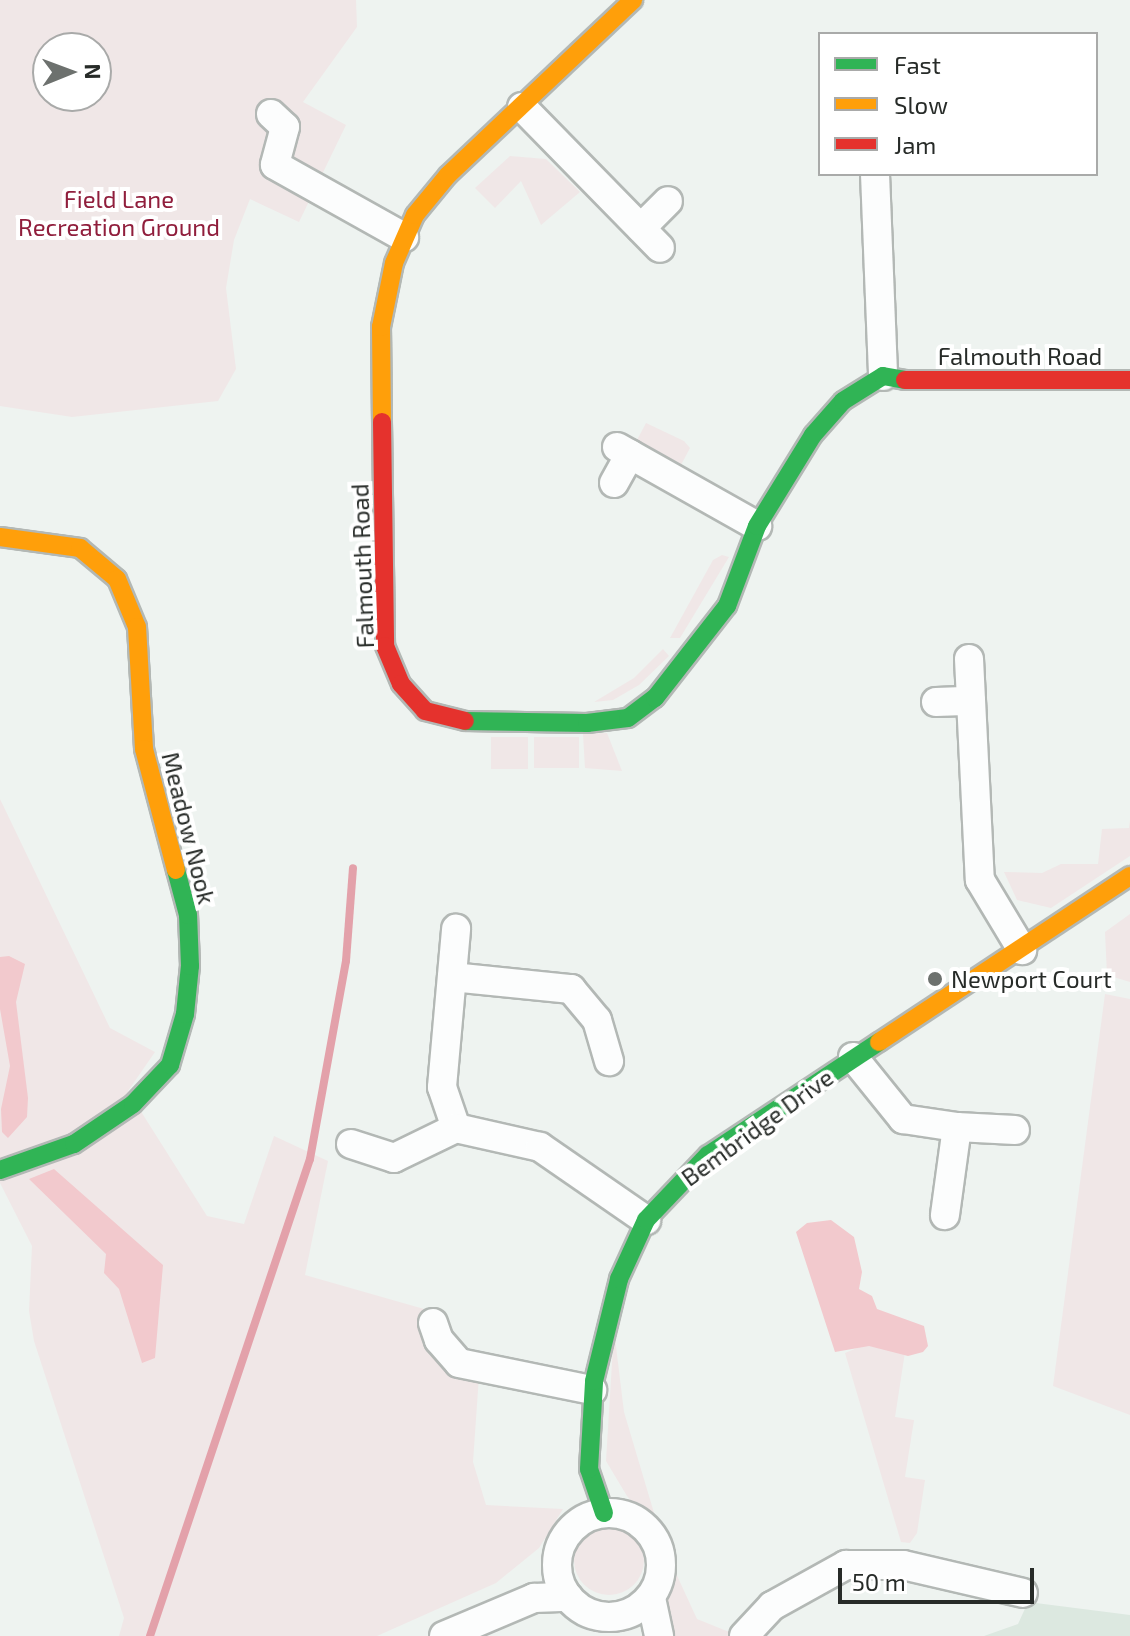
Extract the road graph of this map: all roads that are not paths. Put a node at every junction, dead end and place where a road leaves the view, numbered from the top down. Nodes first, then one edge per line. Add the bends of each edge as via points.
1 (633, 0) edge
2 (522, 107) junction
3 (271, 114) dead end
4 (875, 176) edge
5 (668, 201) dead end
6 (404, 237) junction
7 (883, 376) junction
8 (1130, 380) edge
9 (614, 483) dead end
10 (757, 526) junction
11 (0, 537) edge
12 (969, 659) dead end
13 (971, 701) junction
14 (936, 702) dead end
15 (1130, 876) edge
16 (456, 929) dead end
17 (1022, 950) junction
18 (452, 977) junction
19 (853, 1057) junction
20 (609, 1061) dead end
21 (957, 1127) junction
22 (456, 1128) junction
23 (1015, 1130) dead end
24 (351, 1144) dead end
25 (0, 1170) edge
26 (945, 1215) dead end
27 (646, 1220) junction
28 (433, 1323) dead end
29 (592, 1390) junction
30 (604, 1513) junction
31 (1023, 1593) dead end
32 (572, 1594) junction
33 (651, 1598) junction
34 (444, 1636) edge
35 (638, 1636) edge
36 (659, 1636) edge
37 (744, 1636) edge

1 - 2 street, Falmouth Road
2 - 5 street via 651,238
2 - 6 street, Falmouth Road via 448,175
3 - 6 street via 285,127 275,165
4 - 7 street
6 - 10 street, Falmouth Road via 381,327 385,646 401,684 425,711 448,721 587,723 628,718 655,698 691,658 727,606
7 - 8 street, Falmouth Road via 908,381
7 - 10 street, Falmouth Road via 843,401 813,435
9 - 10 street via 623,450
11 - 25 street, Meadow Nook via 80,548 117,579 137,627 144,749 188,915 190,966 185,1014 170,1065 133,1104 74,1144
12 - 13 street
13 - 14 street
13 - 17 street via 980,880
15 - 17 street, Bembridge Drive
16 - 18 street
17 - 19 street, Bembridge Drive
18 - 20 street via 571,989 597,1020
18 - 22 street via 442,1087
19 - 21 street via 903,1119
19 - 27 street, Bembridge Drive via 708,1155
21 - 23 street
21 - 26 street
22 - 24 street via 394,1158
22 - 27 street via 540,1147
27 - 29 street, Bembridge Drive via 619,1279
28 - 29 street via 439,1340 459,1363
29 - 30 street, Bembridge Drive via 589,1469
30 - 32 street via 584,1519 564,1538
30 - 33 street via 632,1517 656,1542 661,1571
31 - 37 street via 903,1565 846,1565 772,1606
32 - 33 street via 612,1617
32 - 34 street via 534,1598
32 - 35 street
33 - 36 street

